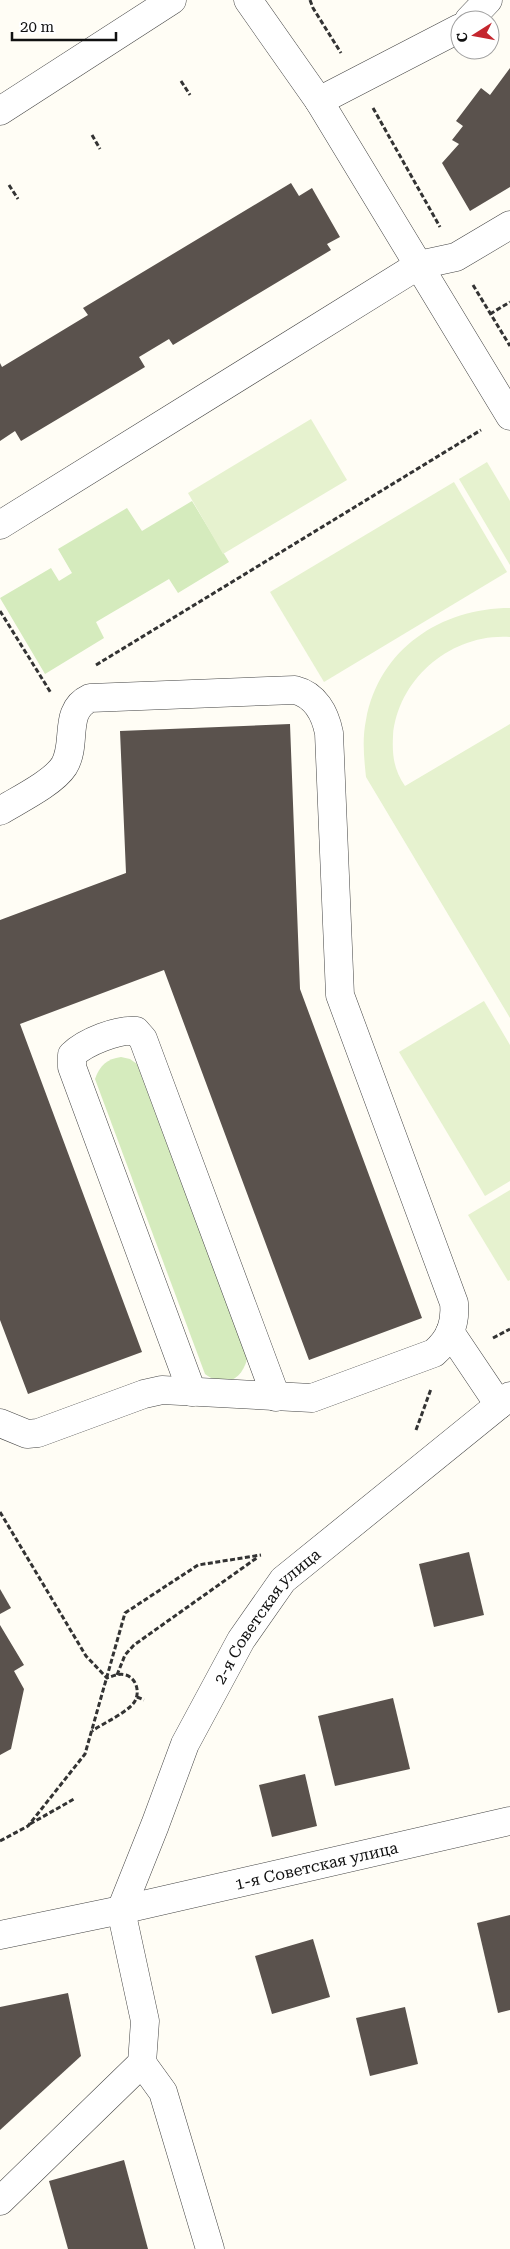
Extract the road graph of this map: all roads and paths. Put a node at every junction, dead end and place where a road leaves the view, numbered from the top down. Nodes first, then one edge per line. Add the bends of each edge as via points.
1 (172, 0) edge
2 (248, 0) edge
3 (310, 0) edge
4 (488, 0) edge
5 (478, 10) edge
6 (450, 33) edge
7 (181, 81) dead end
8 (358, 81) junction
9 (190, 95) dead end
10 (319, 101) junction
11 (0, 111) edge
12 (92, 135) dead end
13 (100, 149) dead end
14 (9, 185) dead end
15 (18, 199) dead end
16 (510, 225) edge
17 (456, 257) junction
18 (419, 265) junction
19 (510, 302) edge
20 (490, 314) junction
21 (510, 346) edge
22 (510, 416) edge
23 (449, 449) dead end
24 (0, 526) edge
25 (0, 611) edge
26 (93, 667) dead end
27 (59, 688) dead end
28 (0, 810) edge
29 (450, 1332) junction
30 (192, 1392) junction
31 (276, 1397) junction
32 (504, 1400) edge
33 (0, 1423) edge
34 (0, 1512) edge
35 (116, 1675) junction
36 (106, 1678) junction
37 (137, 1697) junction
38 (144, 1700) dead end
39 (92, 1731) junction
40 (74, 1799) dead end
41 (510, 1821) edge
42 (28, 1826) junction
43 (0, 1841) edge
44 (122, 1910) junction
45 (0, 1935) edge
46 (142, 2063) junction
47 (0, 2201) edge
48 (210, 2249) edge

1 - 11 street
2 - 10 street
3 - 8 path
4 - 5 street
6 - 8 street
7 - 9 path
8 - 10 street
8 - 17 path
10 - 18 street
12 - 13 path
14 - 15 path
16 - 17 street
17 - 18 street
17 - 20 path
18 - 22 street
18 - 24 street
19 - 20 path
20 - 21 path
23 - 26 path
25 - 27 path via 51,693
28 - 29 street via 63,768 69,756 74,711 81,702 90,698 295,690 305,692 314,700 329,733 340,995 454,1303 454,1326
29 - 31 street via 441,1347 427,1356 330,1393 312,1398
29 - 32 street
30 - 31 street
30 - 31 street via 72,1067 72,1055 80,1046 126,1030 136,1031 143,1039
30 - 33 street via 162,1390 144,1394 38,1433 26,1434
32 - 44 street, 2-я Советская улица via 283,1580 241,1640 184,1744
34 - 36 path via 86,1656
35 - 36 path
35 - 36 path via 125,1655 134,1645 262,1554 198,1565 131,1608 125,1613
35 - 37 path via 133,1679
36 - 39 path
37 - 38 path
37 - 39 path via 132,1705
39 - 42 path via 85,1754
40 - 42 path
41 - 44 street, 1-я Советская улица
42 - 43 path
44 - 45 street, 1-я Советская улица
44 - 46 street via 146,2021
46 - 47 street
46 - 48 street via 163,2092

